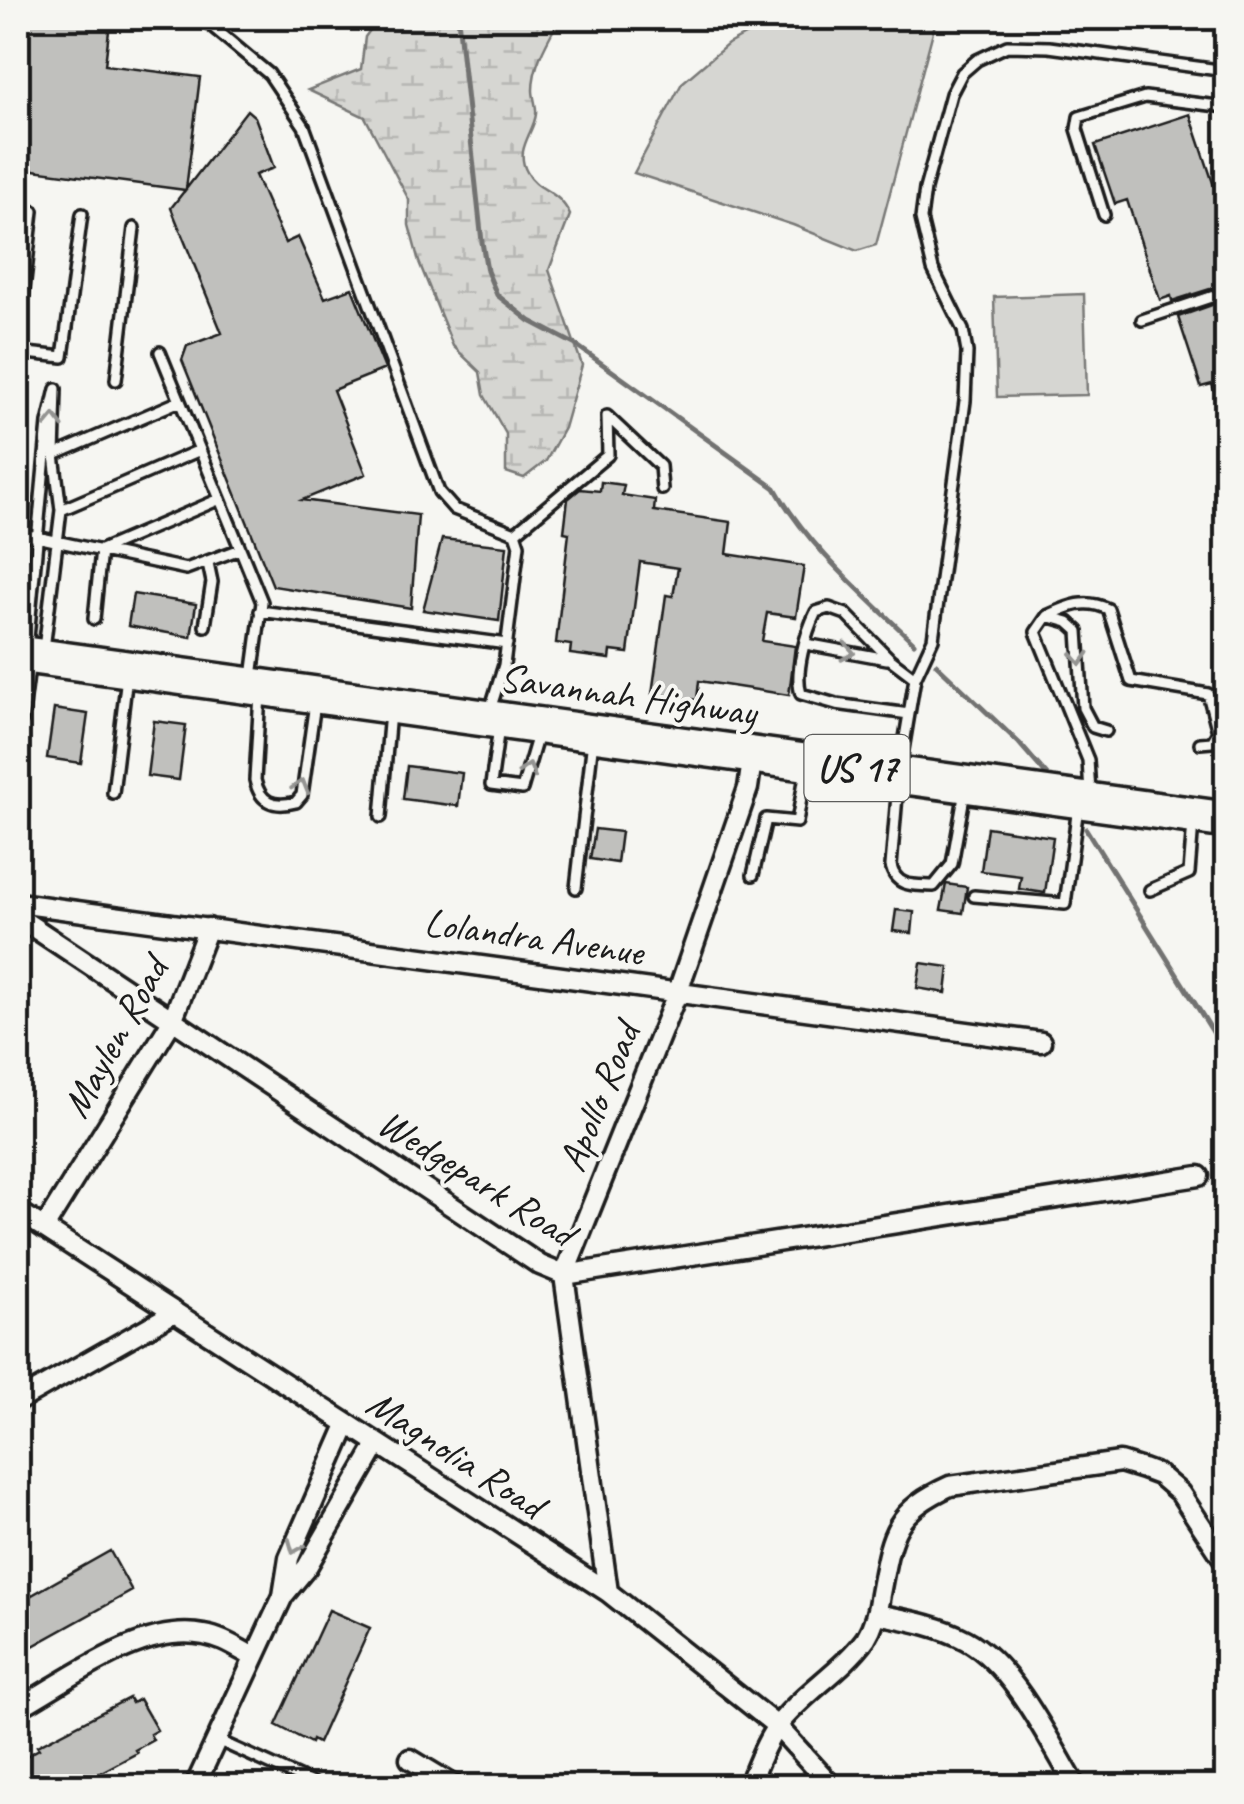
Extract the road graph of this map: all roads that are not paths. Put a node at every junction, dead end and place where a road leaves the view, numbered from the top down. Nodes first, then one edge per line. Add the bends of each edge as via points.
1 (202, 18) edge
2 (1226, 71) edge
3 (1226, 107) edge
4 (33, 211) dead end
5 (82, 214) dead end
6 (1104, 216) dead end
7 (134, 228) dead end
8 (1226, 292) edge
9 (1142, 320) dead end
10 (18, 342) edge
11 (18, 352) edge
12 (160, 352) dead end
13 (116, 380) dead end
14 (180, 402) junction
15 (200, 450) junction
16 (54, 454) junction
17 (662, 488) dead end
18 (220, 499) junction
19 (61, 510) junction
20 (18, 533) edge
21 (515, 533) junction
22 (36, 536) junction
23 (57, 540) junction
24 (240, 549) junction
25 (101, 550) junction
26 (208, 563) junction
27 (260, 611) junction
28 (1047, 616) junction
29 (94, 619) dead end
30 (205, 626) dead end
31 (507, 644) junction
32 (806, 644) junction
33 (29, 655) edge
34 (890, 659) junction
35 (128, 668) junction
36 (915, 678) junction
37 (256, 686) junction
38 (316, 694) junction
39 (390, 704) junction
40 (909, 714) junction
41 (18, 718) edge
42 (494, 718) junction
43 (541, 725) junction
44 (1106, 731) dead end
45 (594, 732) junction
46 (1200, 743) dead end
47 (753, 754) junction
48 (807, 761) junction
49 (899, 774) junction
50 (966, 783) junction
51 (114, 793) dead end
52 (1085, 800) junction
53 (382, 818) dead end
54 (1210, 818) edge
55 (753, 875) dead end
56 (576, 888) dead end
57 (1150, 890) dead end
58 (974, 896) dead end
59 (18, 904) edge
60 (18, 917) edge
61 (208, 928) junction
62 (678, 991) junction
63 (172, 1022) junction
64 (1040, 1042) dead end
65 (1199, 1176) dead end
66 (18, 1211) edge
67 (44, 1228) junction
68 (564, 1275) junction
69 (174, 1312) junction
70 (18, 1401) edge
71 (347, 1426) junction
72 (377, 1444) junction
73 (312, 1504) junction
74 (336, 1516) junction
75 (1226, 1563) edge
76 (608, 1592) junction
77 (282, 1596) junction
78 (876, 1614) junction
79 (254, 1657) junction
80 (18, 1676) edge
81 (24, 1705) edge
82 (777, 1726) junction
83 (217, 1740) junction
84 (410, 1759) dead end
85 (312, 1783) dead end
86 (196, 1786) edge
87 (455, 1786) edge
88 (748, 1786) edge
89 (832, 1786) edge
90 (1076, 1786) edge

1 - 21 lane via 269,74 304,126 439,492 454,510
2 - 36 lane via 1007,46 977,60 951,94 921,219 933,270 967,352 959,464 933,639
3 - 6 lane via 1146,97 1079,118
4 - 10 lane
5 - 11 lane via 63,357
7 - 13 lane
8 - 9 lane
12 - 14 lane
14 - 15 lane
14 - 16 lane
15 - 18 lane
15 - 19 lane
16 - 19 lane
16 -> 22 lane via 56,389
17 - 21 lane via 660,466 606,416 608,456
18 - 24 lane
18 - 25 lane
19 - 23 lane
20 - 22 lane
21 - 31 lane
22 - 23 lane
22 - 33 lane
23 - 25 lane
23 - 33 lane
24 - 26 lane
24 - 27 lane
25 - 26 lane via 186,569
25 - 29 lane
26 - 30 lane
27 - 31 lane
27 - 37 lane
28 -> 44 lane via 1078,631 1083,708
28 - 46 lane via 1077,602 1108,609 1130,680 1208,694 1218,732 1212,742
28 - 52 lane via 1036,632 1088,760
31 - 42 lane
32 -> 34 lane
32 - 34 lane via 816,612 836,608
32 - 40 lane via 801,694
33 - 35 highway, Savannah Highway / US 17
33 - 41 street
34 - 36 lane
35 - 37 highway, Savannah Highway / US 17
35 - 51 lane
36 - 40 lane
37 - 38 highway, Savannah Highway / US 17
37 -> 38 lane via 255,780 258,794 278,804 302,796
38 - 39 highway, Savannah Highway / US 17
39 - 42 highway, Savannah Highway / US 17
39 - 53 lane
40 - 49 lane
42 - 43 highway, Savannah Highway / US 17
42 -> 43 lane via 491,785 522,789
43 - 45 highway, Savannah Highway / US 17
45 - 47 highway, Savannah Highway / US 17
45 - 56 lane
47 - 48 highway, Savannah Highway / US 17
47 - 62 street, Apollo Road via 748,788
48 - 49 highway, Savannah Highway / US 17
48 - 55 lane via 797,822 766,819
49 - 50 highway, Savannah Highway / US 17
49 - 50 lane via 891,866 901,883 934,886 949,870
50 - 52 highway, Savannah Highway / US 17
52 - 54 highway, Savannah Highway / US 17
52 - 58 lane via 1065,904
54 - 57 lane via 1189,873
59 - 61 street, Lolandra Avenue
60 - 63 street, Wedgepark Road
61 - 62 street, Lolandra Avenue
61 - 63 street, Maylen Road
62 - 64 street, Lolandra Avenue
62 - 68 street, Apollo Road
63 - 67 street, Maylen Road
63 - 68 street, Wedgepark Road via 540,1266
65 - 68 street, Wedgepark Road
66 - 67 street, Magnolia Road
67 - 69 street, Magnolia Road
68 - 76 street, Apollo Road
69 - 70 street
69 - 71 street, Magnolia Road
71 - 72 street, Magnolia Road
71 - 73 street
72 - 74 street
72 - 76 street, Magnolia Road
73 - 74 street
73 -> 77 street via 289,1558
74 - 77 street
75 - 78 street via 1180,1493 1159,1475 1120,1462 950,1486 908,1510 896,1530
76 - 82 street, Magnolia Road
77 - 79 street
78 - 82 street via 852,1654
78 - 90 street via 946,1631 986,1653
79 - 81 street via 201,1634 160,1636 133,1644
79 - 83 street
80 - 81 lane
82 - 88 street
82 - 89 street, Magnolia Road
83 - 85 lane
83 - 86 street
84 - 87 street

